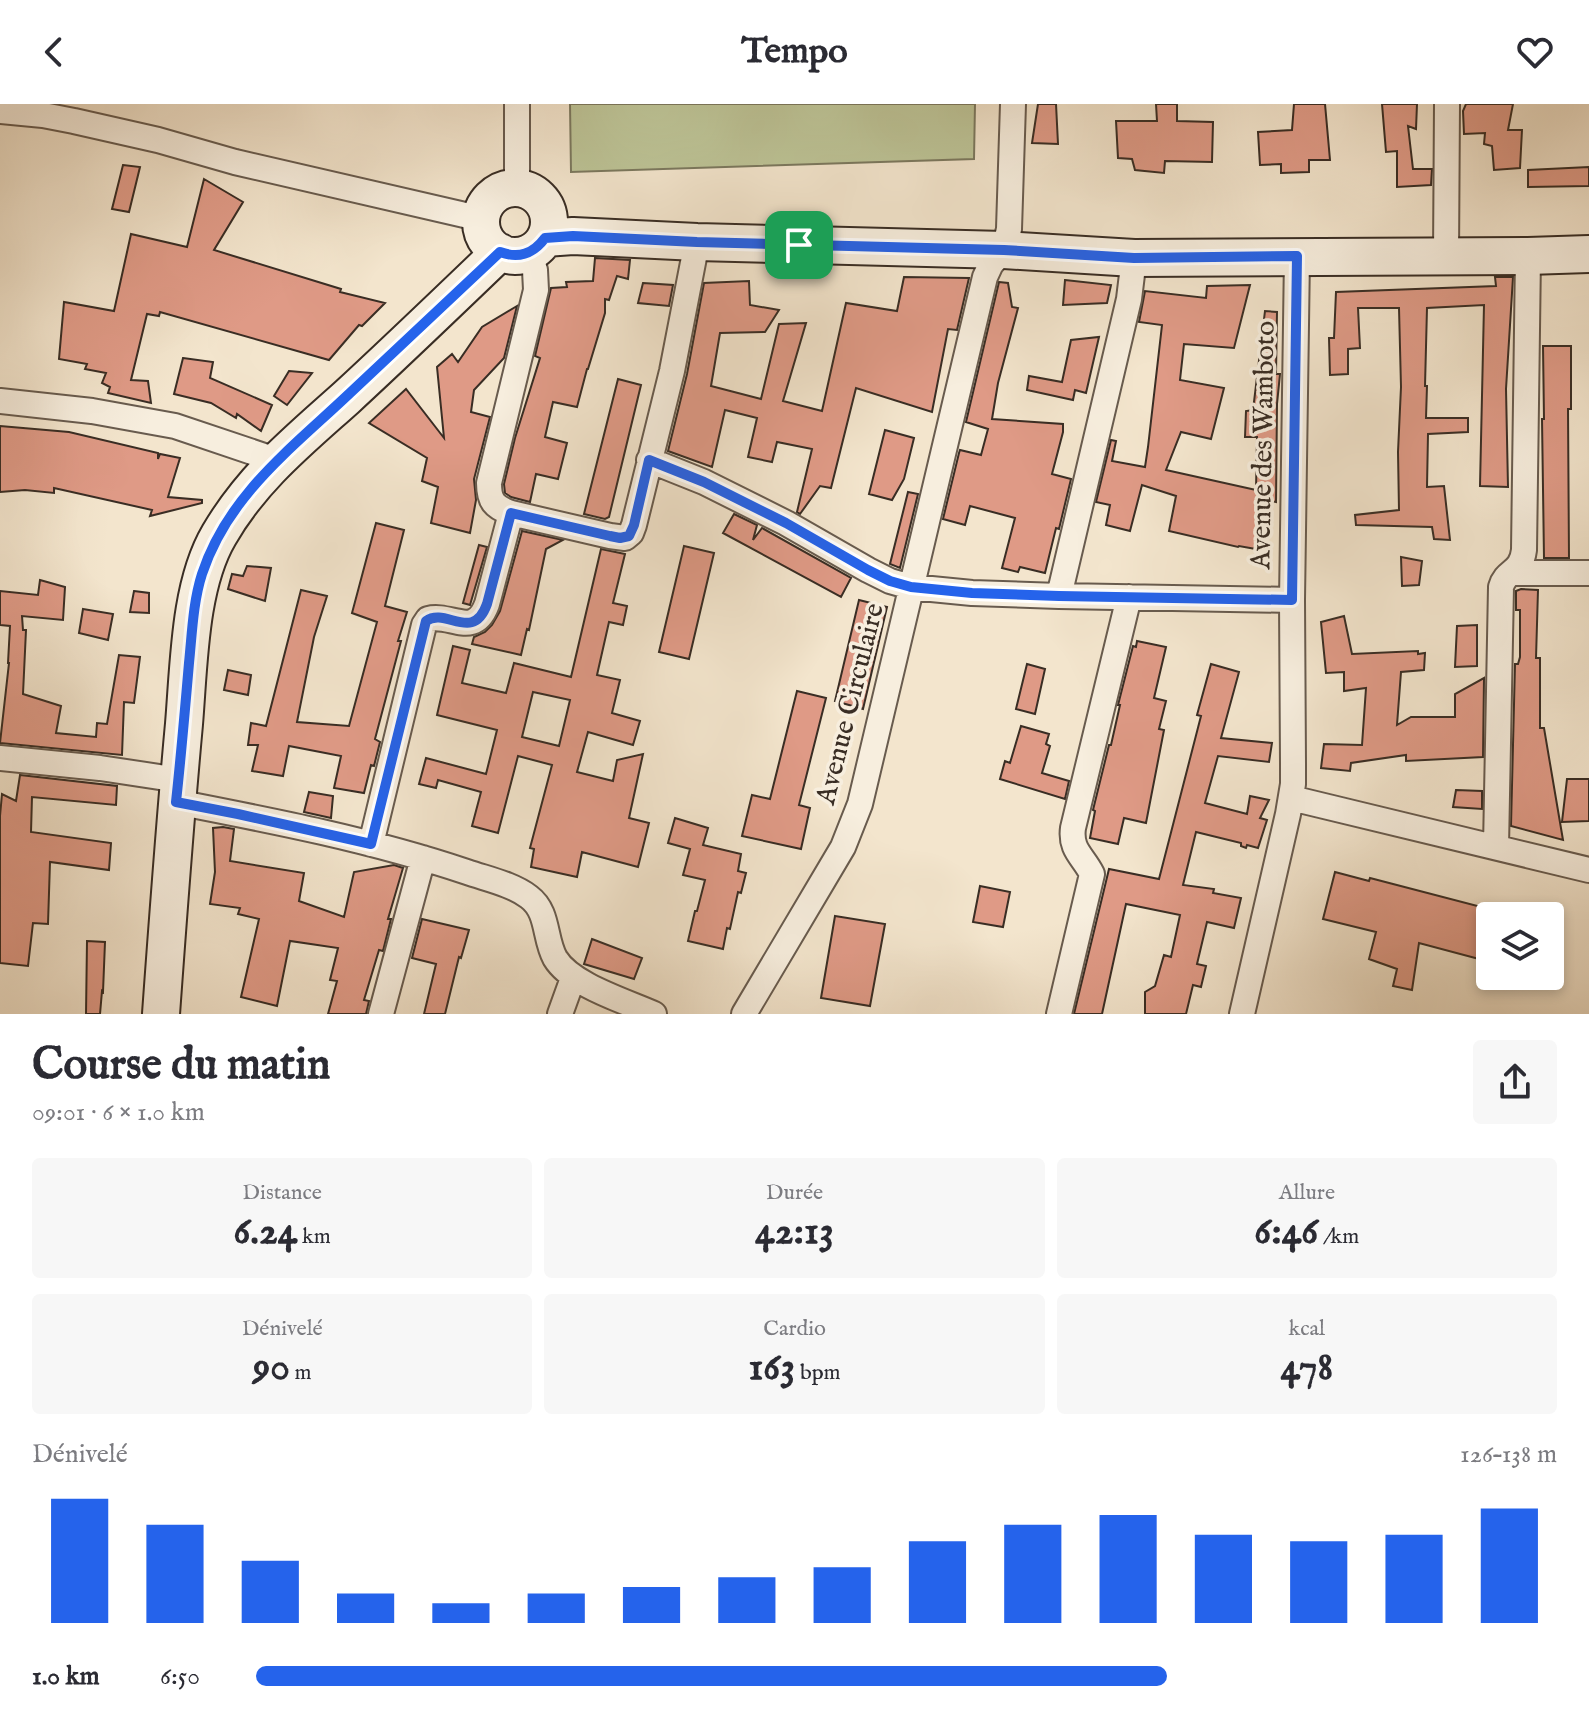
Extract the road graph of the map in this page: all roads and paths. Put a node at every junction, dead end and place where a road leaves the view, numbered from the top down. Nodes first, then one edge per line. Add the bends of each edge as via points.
1 (517, 104) edge
2 (1013, 104) edge
3 (1447, 104) edge
4 (43, 109) edge
5 (0, 111) edge
6 (517, 188) junction
7 (482, 219) junction
8 (697, 242) junction
9 (525, 248) junction
10 (1004, 250) junction
11 (1589, 254) edge
12 (1297, 256) junction
13 (1446, 256) junction
14 (1528, 256) junction
15 (1134, 258) junction
16 (0, 401) edge
17 (276, 460) junction
18 (649, 460) junction
19 (511, 513) junction
20 (1511, 573) junction
21 (1589, 573) edge
22 (911, 587) junction
23 (1059, 596) junction
24 (1129, 597) junction
25 (1292, 600) junction
26 (0, 758) edge
27 (177, 791) junction
28 (1291, 798) junction
29 (371, 844) junction
30 (1496, 847) junction
31 (423, 858) junction
32 (1589, 870) edge
33 (573, 978) junction
34 (161, 1014) edge
35 (381, 1014) edge
36 (560, 1014) edge
37 (654, 1014) edge
38 (744, 1014) edge
39 (1059, 1014) edge
40 (1242, 1014) edge

1 - 6 street
2 - 10 street
3 - 13 street
4 - 5 street
4 - 7 street via 235,162
6 - 7 street via 493,196
6 - 9 street via 541,199 549,224
7 - 9 street via 492,247
8 - 9 street via 573,236
8 - 10 street
8 - 18 street
9 - 17 street
9 - 19 street via 535,270 536,290 489,483 492,503
10 - 15 street
10 - 22 street, Avenue Circulaire via 985,277
11 - 14 street
12 - 13 street
12 - 15 street
12 - 25 street, Avenue des Wamboto
13 - 14 street
14 - 20 street via 1524,550 1522,563
15 - 23 street via 1129,299
16 - 17 street via 175,426
17 - 27 street via 219,535 201,578
18 - 19 street via 633,530 625,538
18 - 22 street via 704,482 868,570
19 - 29 street via 483,614 467,624 434,617 424,625
20 - 21 street
20 - 30 street via 1501,587
22 - 23 street
22 - 38 street, Avenue Circulaire via 851,829
23 - 24 street
24 - 25 street
24 - 39 street via 1073,828 1074,847 1092,874
25 - 28 street, Avenue des Wamboto
26 - 27 street via 100,768
27 - 29 street via 238,814
27 - 34 street
28 - 30 street
28 - 40 street, Avenue des Wamboto
29 - 31 street
30 - 32 street
31 - 33 street via 529,897 544,918 556,960
31 - 35 street
33 - 36 street
33 - 37 street

